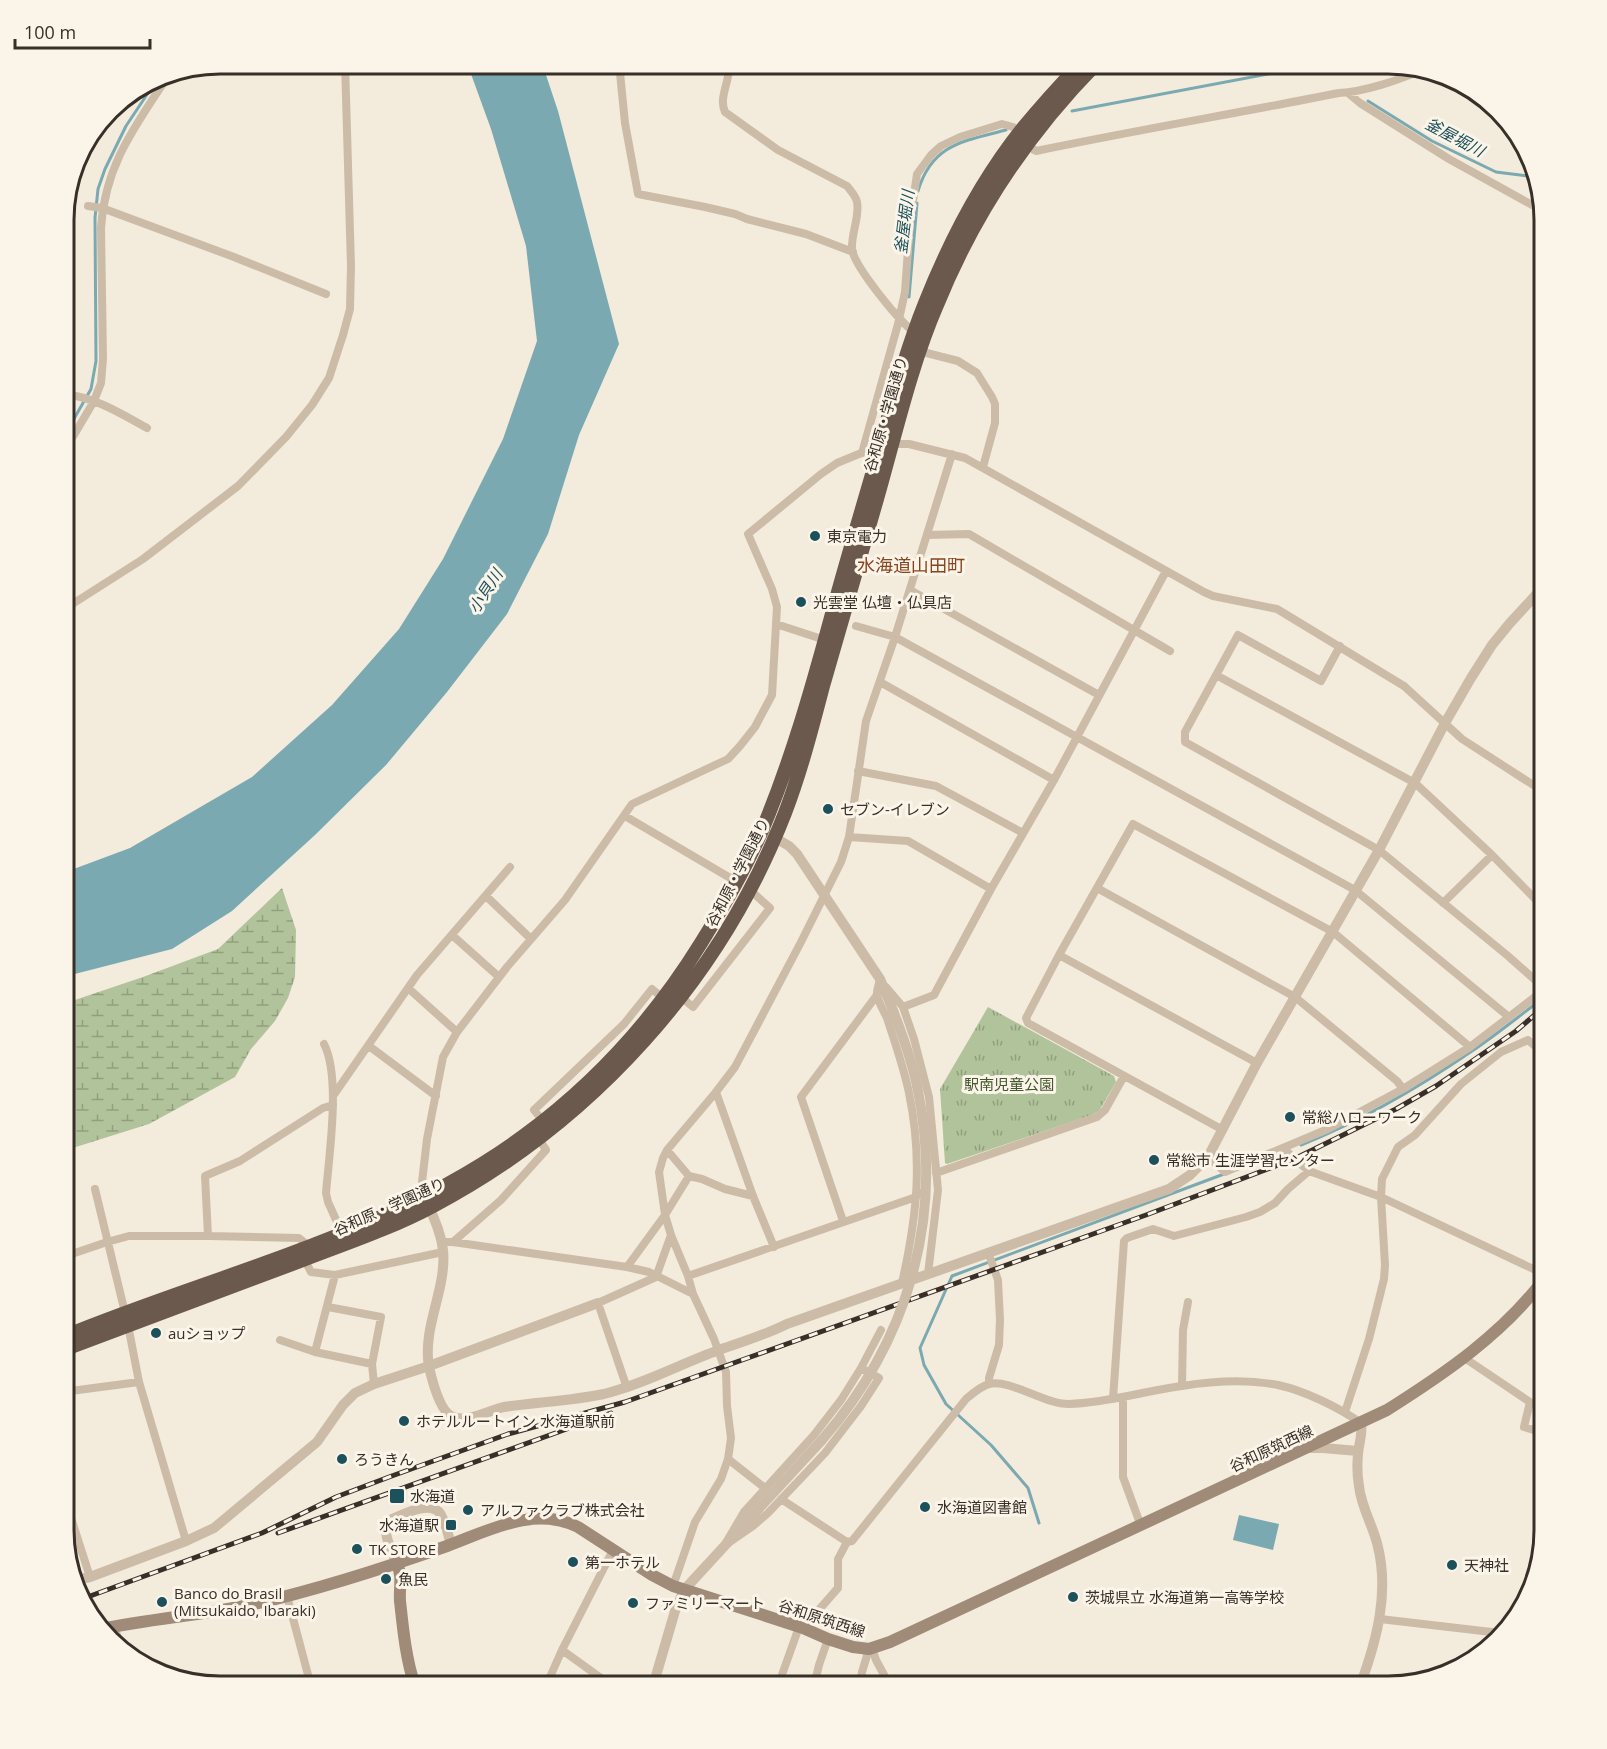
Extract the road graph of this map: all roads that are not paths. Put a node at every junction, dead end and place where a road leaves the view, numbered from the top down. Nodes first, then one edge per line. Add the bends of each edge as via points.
1 (345, 73) edge
2 (620, 73) edge
3 (728, 73) edge
4 (1073, 74) edge
5 (1087, 74) edge
6 (1408, 75) edge
7 (162, 86) edge
8 (1348, 93) junction
9 (1024, 138) junction
10 (1533, 205) edge
11 (95, 207) junction
12 (853, 252) junction
13 (326, 294) dead end
14 (899, 317) junction
15 (920, 335) junction
16 (915, 350) junction
17 (74, 397) edge
18 (89, 400) junction
19 (147, 428) dead end
20 (74, 435) edge
21 (886, 446) junction
22 (862, 453) junction
23 (952, 454) junction
24 (983, 467) junction
25 (927, 535) junction
26 (1166, 571) junction
27 (910, 590) junction
28 (1534, 597) edge
29 (74, 603) edge
30 (776, 624) junction
31 (856, 626) dead end
32 (1135, 630) junction
33 (895, 637) junction
34 (825, 640) junction
35 (1340, 646) junction
36 (1170, 651) dead end
37 (1216, 675) junction
38 (880, 681) junction
39 (1099, 695) junction
40 (1445, 723) junction
41 (1077, 737) junction
42 (858, 771) junction
43 (1054, 780) junction
44 (1415, 783) junction
45 (1534, 786) edge
46 (625, 816) junction
47 (762, 830) junction
48 (1023, 833) junction
49 (775, 837) junction
50 (849, 837) junction
51 (1379, 850) junction
52 (1492, 855) junction
53 (510, 867) dead end
54 (737, 882) junction
55 (1096, 888) junction
56 (991, 889) junction
57 (750, 890) junction
58 (1355, 890) junction
59 (825, 895) junction
60 (486, 897) junction
61 (1534, 898) edge
62 (1443, 903) junction
63 (1333, 932) junction
64 (452, 935) junction
65 (531, 939) junction
66 (1059, 955) junction
67 (499, 977) junction
68 (880, 980) junction
69 (1534, 980) edge
70 (408, 988) junction
71 (877, 995) junction
72 (681, 997) junction
73 (1295, 997) junction
74 (1534, 997) edge
75 (664, 999) junction
76 (898, 1010) junction
77 (1509, 1017) junction
78 (457, 1032) junction
79 (324, 1044) dead end
80 (1534, 1045) edge
81 (369, 1046) junction
82 (1470, 1047) junction
83 (591, 1057) junction
84 (1257, 1063) junction
85 (607, 1072) junction
86 (1124, 1076) junction
87 (1403, 1089) junction
88 (716, 1092) junction
89 (436, 1096) junction
90 (333, 1101) junction
91 (543, 1120) junction
92 (1223, 1130) junction
93 (539, 1139) junction
94 (1284, 1148) junction
95 (667, 1150) junction
96 (1208, 1157) junction
97 (1310, 1171) junction
98 (689, 1176) junction
99 (937, 1176) junction
100 (95, 1189) dead end
101 (753, 1196) junction
102 (916, 1197) junction
103 (1381, 1197) junction
104 (427, 1202) junction
105 (665, 1215) junction
106 (843, 1221) junction
107 (342, 1233) junction
108 (671, 1235) junction
109 (208, 1236) junction
110 (107, 1242) junction
111 (453, 1242) junction
112 (443, 1247) junction
113 (774, 1247) junction
114 (988, 1252) junction
115 (306, 1253) junction
116 (73, 1254) edge
117 (627, 1267) junction
118 (1534, 1270) edge
119 (928, 1274) junction
120 (335, 1275) junction
121 (688, 1276) junction
122 (656, 1277) junction
123 (902, 1284) junction
124 (693, 1294) junction
125 (1534, 1297) edge
126 (1188, 1302) dead end
127 (598, 1303) junction
128 (328, 1307) junction
129 (127, 1319) junction
130 (881, 1330) dead end
131 (73, 1334) edge
132 (280, 1340) dead end
133 (73, 1345) edge
134 (718, 1350) junction
135 (315, 1352) junction
136 (1464, 1357) junction
137 (372, 1364) junction
138 (429, 1366) junction
139 (861, 1368) junction
140 (139, 1382) junction
141 (374, 1384) junction
142 (989, 1384) junction
143 (1182, 1386) junction
144 (627, 1388) junction
145 (73, 1391) edge
146 (1123, 1397) junction
147 (1113, 1399) junction
148 (1345, 1412) junction
149 (1361, 1422) junction
150 (1534, 1430) edge
151 (1304, 1448) junction
152 (1358, 1451) junction
153 (728, 1459) junction
154 (765, 1488) junction
155 (781, 1499) junction
156 (73, 1524) edge
157 (1141, 1526) junction
158 (186, 1541) junction
159 (847, 1542) junction
160 (451, 1544) junction
161 (724, 1546) junction
162 (613, 1550) junction
163 (397, 1564) junction
164 (90, 1576) junction
165 (82, 1578) edge
166 (678, 1588) junction
167 (287, 1596) junction
168 (1380, 1619) junction
169 (114, 1627) joint
170 (801, 1628) junction
171 (1492, 1632) edge
172 (116, 1633) edge
173 (828, 1639) junction
174 (871, 1649) junction
175 (562, 1650) junction
176 (308, 1676) edge
177 (413, 1676) edge
178 (550, 1676) edge
179 (598, 1676) edge
180 (656, 1676) edge
181 (782, 1676) edge
182 (816, 1676) edge
183 (861, 1676) edge
184 (885, 1676) edge
185 (1363, 1676) edge

1 - 29 street via 350,309 329,378 286,437 238,486 142,559
2 - 12 street via 638,194 735,214
3 - 12 street via 722,106 726,112 778,150 847,186 853,194 857,202
4 - 9 highway, 谷和原・学園通り
5 - 9 highway, 谷和原・学園通り
6 - 8 street
7 - 11 street via 125,143
8 - 9 street via 1036,151
8 - 10 street via 1449,159
9 - 14 street via 1010,125 1002,124 960,137 940,146 917,174
9 - 15 highway, 谷和原・学園通り via 992,173 960,228 924,306
11 - 13 street via 234,256
11 - 18 street via 103,359 101,383
12 - 14 street via 862,271
14 - 15 street
14 - 22 street
15 - 16 highway, 谷和原・学園通り
16 - 21 highway, 谷和原・学園通り via 897,386
16 - 24 street via 958,361 977,373 992,397 995,423
17 - 18 street
18 - 19 street
18 - 20 street
21 - 22 street
21 - 23 street via 909,444
21 - 34 highway, 谷和原・学園通り
21 - 49 highway, 谷和原・学園通り via 796,782
22 - 30 street via 821,474 748,534 772,589
23 - 24 street
23 - 25 street
24 - 26 street
25 - 27 street
25 - 32 street via 969,534
26 - 32 street
26 - 35 street via 1213,596 1277,609
27 - 33 street
27 - 39 street
28 - 40 street via 1492,645
30 - 34 street
30 - 46 street via 772,695 755,727 728,759 632,804
31 - 33 street
32 - 36 street
32 - 39 street
33 - 38 street
33 - 41 street
34 - 47 highway, 谷和原・学園通り
35 - 37 street via 1321,681 1238,635
35 - 40 street via 1404,686
37 - 44 street
37 - 51 street via 1185,732 1185,742
38 - 42 street via 866,721
38 - 43 street
39 - 41 street
40 - 44 street
40 - 45 street via 1462,740
41 - 43 street
41 - 58 street
42 - 48 street via 936,786
42 - 50 street
43 - 48 street
44 - 51 street
44 - 52 street
46 - 54 street
46 - 65 street via 565,900
47 - 49 street
47 - 54 highway, 谷和原・学園通り
48 - 56 street
49 - 57 highway, 谷和原・学園通り
49 - 59 street via 797,854
50 - 56 street via 908,841
50 - 59 street
51 - 58 street
51 - 62 street
52 - 61 street
52 - 62 street
53 - 60 street
54 - 75 highway, 谷和原・学園通り
55 - 63 street via 1133,824
55 - 66 street
55 - 73 street
56 - 76 street via 934,995
57 - 72 highway, 谷和原・学園通り
57 - 72 street via 771,908 693,1007
58 - 63 street
58 - 77 street
59 - 68 street
59 - 88 street via 735,1067
60 - 64 street
60 - 65 street
62 - 69 street
63 - 73 street
63 - 82 street
64 - 67 street
64 - 70 street
65 - 67 street
66 - 84 street
66 - 86 street via 1026,1018 1028,1023
67 - 78 street
68 - 71 street
68 - 76 street
70 - 78 street
70 - 81 street
71 - 102 street via 901,1059 910,1101 918,1150
71 - 106 street via 801,1097
72 - 85 highway, 谷和原・学園通り via 643,1043
73 - 84 street
73 - 87 street
74 - 77 street
75 - 83 street via 652,989
75 - 85 highway, 谷和原・学園通り
76 - 99 street via 914,1039 927,1086
76 - 161 street, bridge via 924,1129 926,1183 921,1239 903,1305 885,1349 860,1392 822,1440
77 - 82 street
78 - 89 street via 443,1057
79 - 90 street
80 - 103 street via 1528,1040 1501,1052 1461,1084 1415,1135 1398,1147 1382,1179
81 - 89 street
81 - 90 street
82 - 87 street
83 - 85 street
83 - 91 street via 534,1110
84 - 92 street
85 - 91 highway, 谷和原・学園通り
85 - 93 highway, 谷和原・学園通り via 579,1106
86 - 92 street
86 - 99 street via 1097,1117
87 - 94 street
88 - 95 street
88 - 101 street
89 - 104 street via 422,1182
90 - 107 street via 327,1193
90 - 109 street via 240,1161 205,1176
91 - 104 highway, 谷和原・学園通り
92 - 96 street
93 - 104 highway, 谷和原・学園通り via 474,1184
93 - 111 street via 546,1150 501,1200
94 - 96 street via 1226,1172
94 - 97 street
95 - 98 street
95 - 105 street via 659,1172
96 - 114 street via 1169,1190
97 - 103 street
97 - 147 street via 1260,1212 1174,1236 1153,1228 1127,1238 1123,1245
98 - 101 street
98 - 105 street
99 - 102 street
99 - 119 street
100 - 110 street
101 - 113 street
102 - 106 street
102 - 123 street
103 - 118 street
103 - 148 street via 1384,1278
104 - 107 highway, 谷和原・学園通り
104 - 112 street
104 - 115 highway, 谷和原・学園通り via 350,1243
105 - 108 street
105 - 117 street
106 - 113 street
107 - 115 highway, 谷和原・学園通り
108 - 121 street
108 - 122 street
109 - 110 street via 129,1236
109 - 115 street via 299,1238
110 - 116 street
110 - 129 street
111 - 112 street
111 - 117 street
112 - 120 street
112 - 138 street
113 - 121 street
114 - 119 street
114 - 142 street via 998,1280 1000,1320 999,1345
115 - 120 street via 311,1272
115 - 129 highway, 谷和原・学園通り
117 - 122 street
119 - 123 street
120 - 128 street
121 - 124 street
122 - 124 street
122 - 127 street
123 - 134 street
124 - 134 street
125 - 136 main road, 谷和原筑西線
126 - 143 street
127 - 138 street
127 - 144 street
128 - 135 street
128 - 137 street via 381,1317
129 - 131 highway, 谷和原・学園通り
129 - 133 highway, 谷和原・学園通り
129 - 140 street
130 - 139 street
132 - 135 street
134 - 144 street
134 - 153 street via 727,1377 731,1438
135 - 137 street
136 - 149 main road, 谷和原筑西線 via 1387,1410
136 - 150 street via 1530,1402 1524,1427
137 - 141 street
138 - 141 street
138 - 144 street via 441,1403 449,1414 459,1418
139 - 154 street via 828,1418
139 - 155 street via 879,1378 837,1438
140 - 145 street
140 - 158 street
141 - 158 street via 343,1405 317,1442 246,1502 214,1528
142 - 147 street via 1016,1388 1057,1403
142 - 159 street via 966,1399 852,1541
143 - 146 street
143 - 148 street via 1224,1382 1279,1385
146 - 147 street
146 - 157 street via 1123,1477
148 - 149 street
149 - 151 main road, 谷和原筑西線
149 - 152 street
151 - 152 street
151 - 157 main road, 谷和原筑西線
152 - 168 street via 1359,1489 1377,1542 1382,1571
153 - 154 street
153 - 166 street via 722,1479 695,1522
154 - 161 street via 744,1512
155 - 159 street
155 - 161 street via 753,1526
156 - 164 street
157 - 174 main road, 谷和原筑西線
158 - 164 street
159 - 170 street via 838,1559 838,1588
160 - 162 main road, 谷和原筑西線 via 519,1520 548,1518 569,1522
160 - 163 main road, 谷和原筑西線
160 - 163 street via 440,1514 429,1507 419,1509 386,1524
161 - 166 street
162 - 166 main road, 谷和原筑西線
162 - 175 street
163 - 167 main road, 谷和原筑西線
163 - 177 main road
164 - 165 street
166 - 170 main road, 谷和原筑西線
166 - 180 street
167 - 169 main road, 谷和原筑西線
167 - 176 street
168 - 171 street
168 - 185 street
169 - 172 street
170 - 173 main road, 谷和原筑西線
170 - 181 street
173 - 174 main road, 谷和原筑西線
173 - 182 street
174 - 183 street
174 - 184 street
175 - 178 street
175 - 179 street

